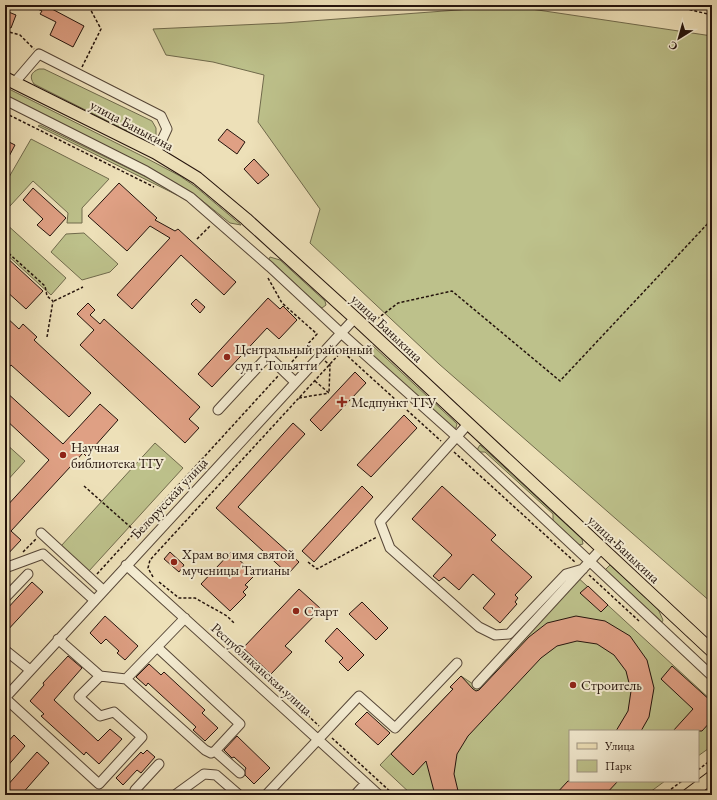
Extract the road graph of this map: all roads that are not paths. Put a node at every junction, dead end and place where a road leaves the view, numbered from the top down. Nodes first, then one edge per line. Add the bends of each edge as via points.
1 (10, 80) edge
2 (5, 100) edge
3 (156, 153) junction
4 (355, 318) junction
5 (341, 333) junction
6 (295, 382) junction
7 (218, 410) dead end
8 (468, 424) junction
9 (457, 437) junction
10 (41, 533) dead end
11 (602, 548) junction
12 (590, 562) junction
13 (126, 565) junction
14 (5, 568) edge
15 (583, 569) junction
16 (28, 574) dead end
17 (103, 590) junction
18 (5, 598) edge
19 (94, 600) junction
20 (185, 618) junction
21 (58, 639) junction
22 (157, 647) junction
23 (5, 650) edge
24 (712, 651) edge
25 (457, 663) dead end
26 (30, 670) junction
27 (100, 676) junction
28 (126, 679) junction
29 (709, 679) edge
30 (477, 684) dead end
31 (5, 698) edge
32 (318, 739) junction
33 (215, 751) junction
34 (159, 764) dead end
35 (240, 773) dead end
36 (712, 777) edge
37 (366, 783) junction
38 (136, 795) edge
39 (175, 795) edge
40 (239, 795) edge
41 (266, 795) edge
42 (355, 795) edge
43 (379, 795) edge
44 (688, 795) edge

1 - 3 main road, улица Баныкина
1 - 3 street via 40,54 161,116 168,129
2 - 5 street via 146,171 190,197
3 - 4 main road, улица Баныкина via 197,178
4 - 5 street, Белорусская улица
4 - 8 main road, улица Баныкина
5 - 6 street, Белорусская улица
5 - 9 street
6 - 7 street via 268,356
6 - 13 street, Белорусская улица
8 - 9 street
8 - 11 main road, улица Баныкина
9 - 12 street
9 - 15 street via 380,522 390,548 480,627 495,635 509,634 566,574
10 - 17 street
11 - 12 street
11 - 24 main road, улица Баныкина
12 - 15 street
12 - 29 street
13 - 17 street, Белорусская улица
13 - 20 street, Республиканская улица
14 - 19 street via 43,554
15 - 30 street
16 - 18 street
17 - 19 street, Белорусская улица
19 - 21 street, Белорусская улица
20 - 22 street
20 - 32 street, Республиканская улица
21 - 26 street, Белорусская улица
21 - 27 street
22 - 28 street
22 - 33 street via 240,724
23 - 26 street
25 - 32 street via 395,728 359,696
26 - 31 street, Белорусская улица
27 - 28 street
27 - 31 street via 79,697 100,716 114,712 142,737 99,784
28 - 33 street via 205,750 211,753
32 - 37 street, Республиканская улица
32 - 41 street
33 - 35 street
34 - 38 street via 135,790
36 - 44 main road
37 - 42 street
37 - 43 street, Республиканская улица
39 - 40 street via 204,774 216,775

